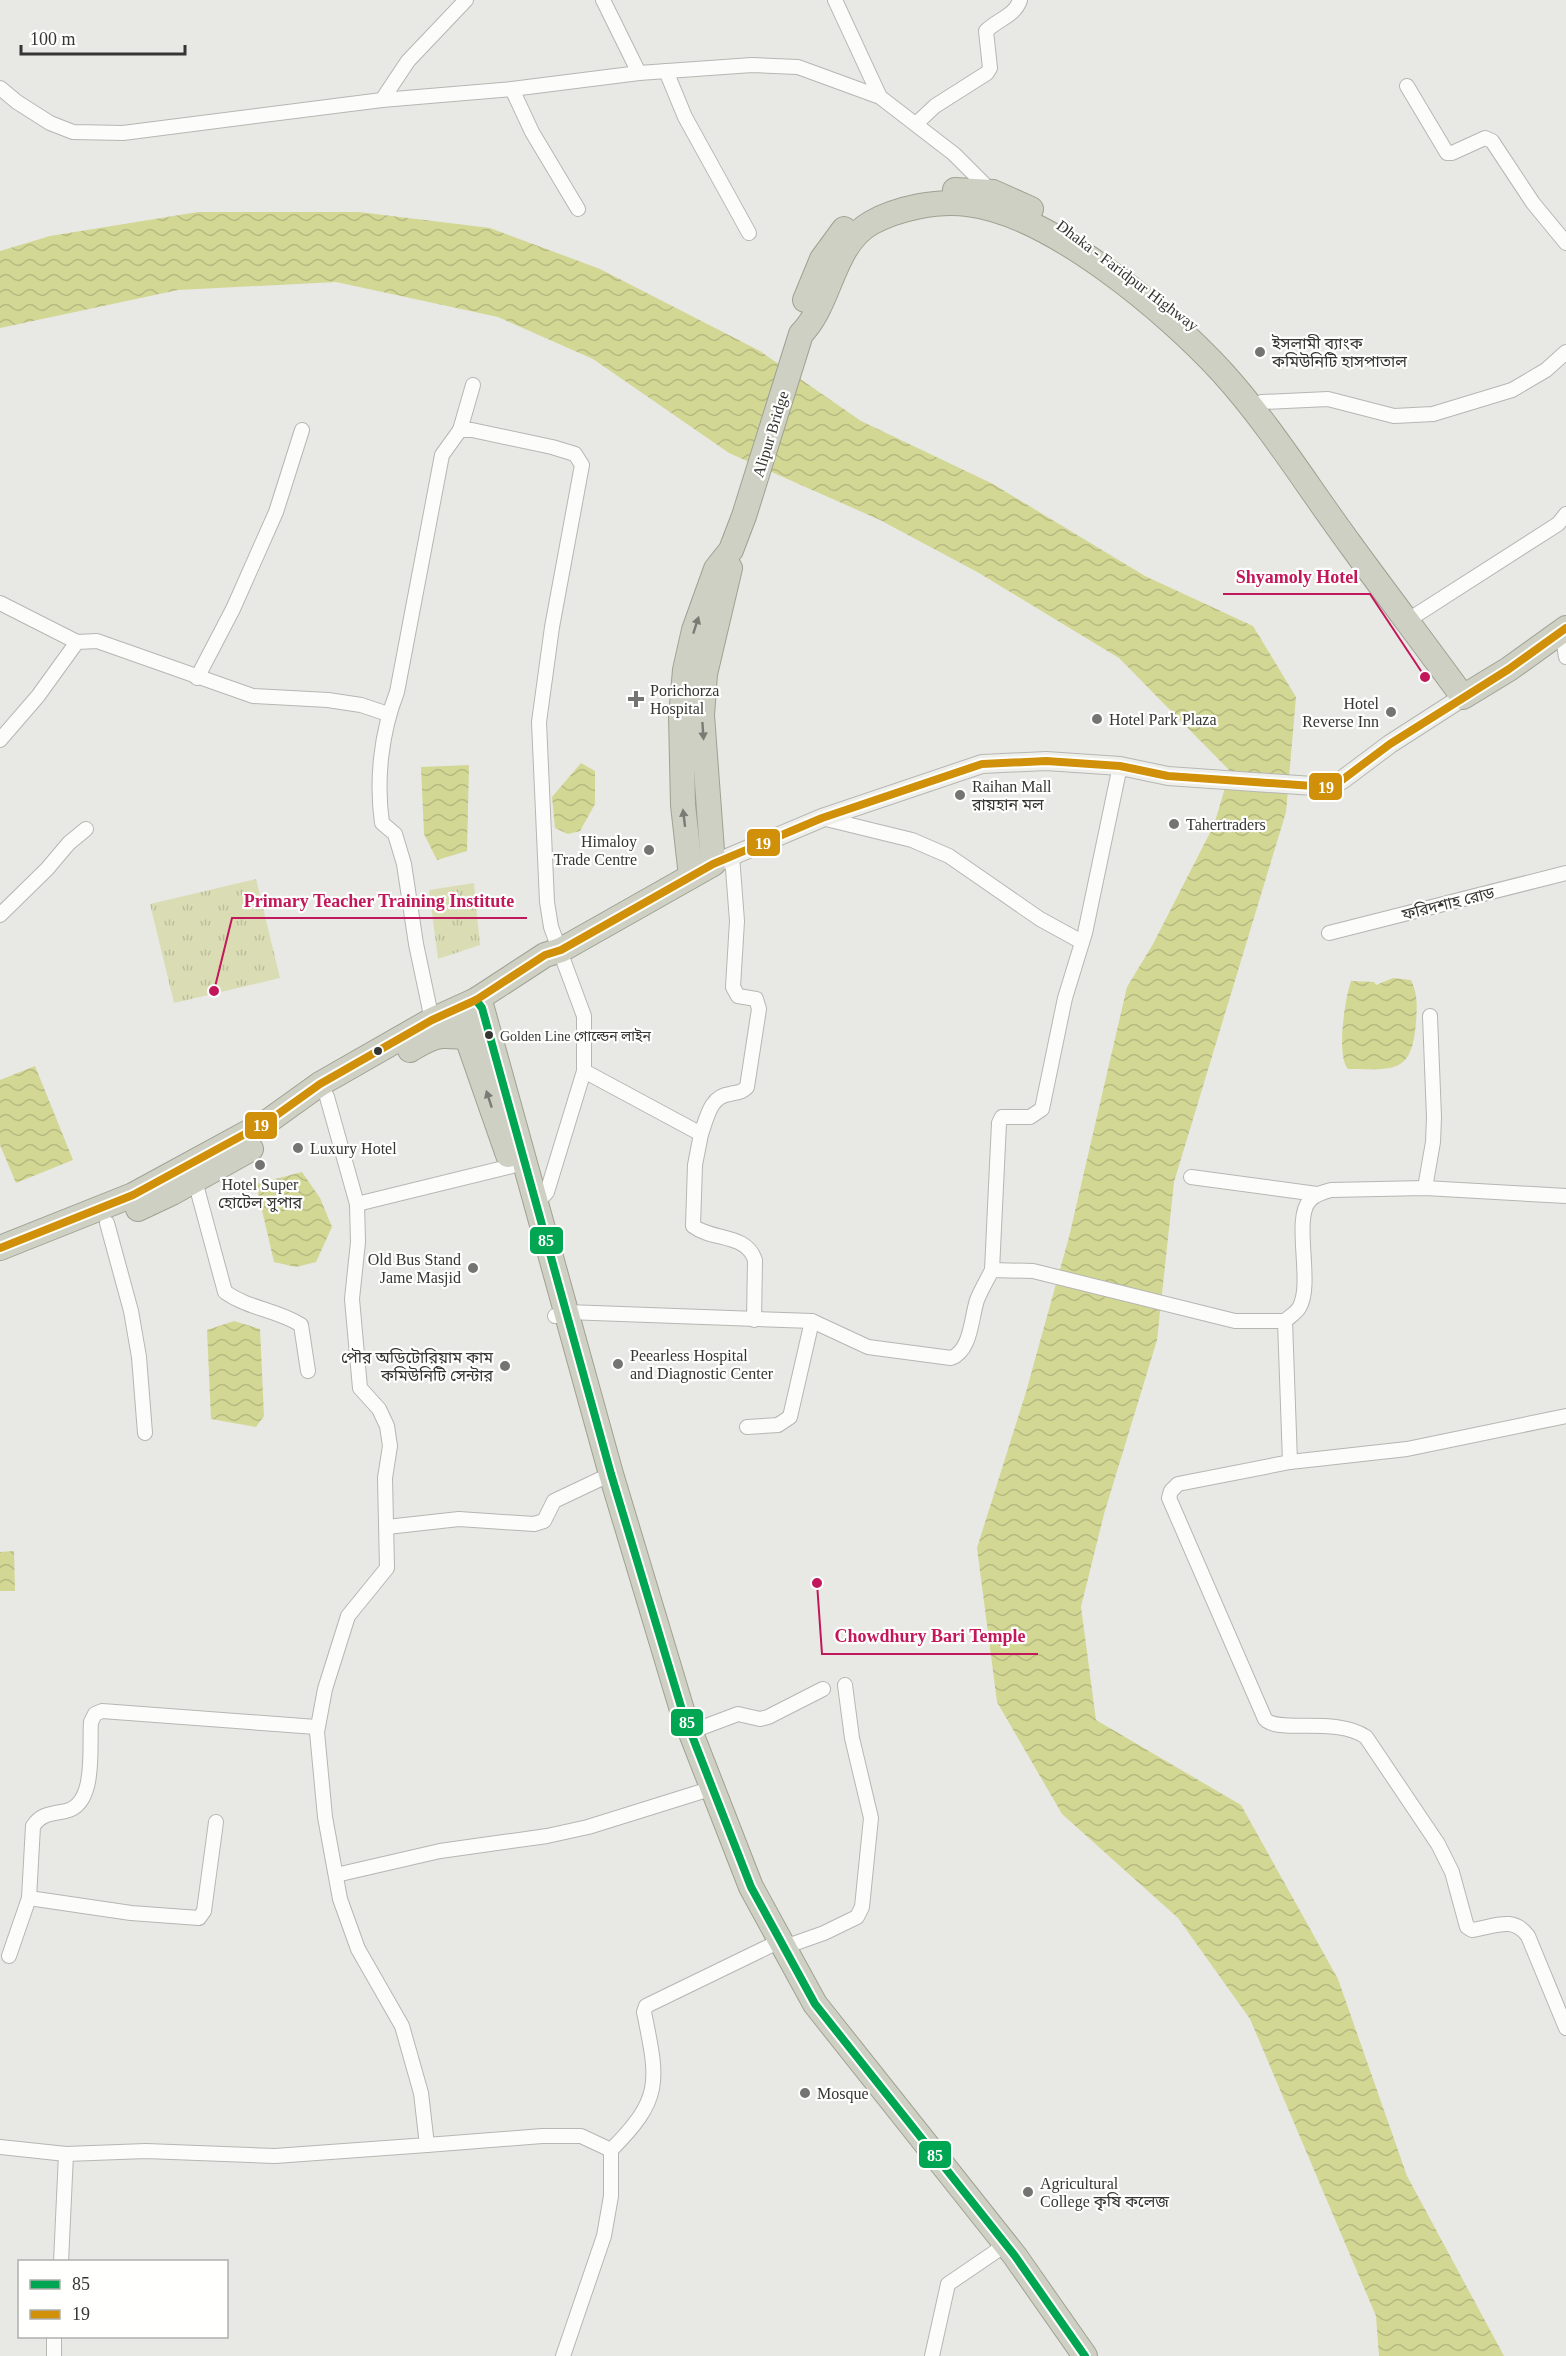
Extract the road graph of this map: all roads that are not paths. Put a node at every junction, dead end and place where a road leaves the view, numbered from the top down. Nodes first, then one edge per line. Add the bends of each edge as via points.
1 (466, 0) edge
2 (603, 0) edge
3 (835, 0) edge
4 (1020, 0) edge
5 (666, 71) junction
6 (639, 73) junction
7 (1407, 86) dead end
8 (0, 88) edge
9 (512, 89) junction
10 (880, 97) junction
11 (382, 100) junction
12 (917, 123) junction
13 (992, 201) junction
14 (578, 209) dead end
15 (749, 232) dead end
16 (1566, 243) edge
17 (798, 343) joint
18 (1566, 352) edge
19 (473, 385) dead end
20 (1257, 405) junction
21 (302, 430) dead end
22 (460, 430) junction
23 (1566, 514) edge
24 (731, 550) junction
25 (0, 603) edge
26 (1416, 615) junction
27 (1564, 630) edge
28 (77, 642) junction
29 (1566, 657) edge
30 (197, 678) junction
31 (1469, 694) junction
32 (388, 714) junction
33 (0, 740) edge
34 (1120, 766) junction
35 (822, 818) junction
36 (86, 829) dead end
37 (723, 860) junction
38 (1566, 873) edge
39 (691, 876) junction
40 (0, 915) edge
41 (1329, 933) dead end
42 (1082, 942) junction
43 (561, 950) junction
44 (467, 1004) junction
45 (1430, 1017) dead end
46 (432, 1020) junction
47 (478, 1035) junction
48 (584, 1071) junction
49 (323, 1090) junction
50 (508, 1129) junction
51 (701, 1134) junction
52 (512, 1166) junction
53 (1191, 1177) dead end
54 (195, 1181) junction
55 (1425, 1188) junction
56 (1317, 1194) junction
57 (1566, 1196) edge
58 (537, 1203) junction
59 (357, 1204) junction
60 (107, 1223) junction
61 (0, 1248) edge
62 (0, 1263) edge
63 (992, 1270) junction
64 (561, 1314) junction
65 (754, 1320) junction
66 (812, 1321) junction
67 (1285, 1321) junction
68 (308, 1371) dead end
69 (1566, 1416) edge
70 (747, 1427) dead end
71 (145, 1433) dead end
72 (1290, 1462) junction
73 (606, 1477) junction
74 (387, 1527) junction
75 (845, 1685) dead end
76 (823, 1689) dead end
77 (669, 1696) junction
78 (316, 1727) junction
79 (690, 1732) junction
80 (706, 1791) junction
81 (216, 1821) dead end
82 (336, 1875) junction
83 (29, 1898) junction
84 (773, 1944) junction
85 (9, 1956) dead end
86 (1566, 2028) edge
87 (427, 2145) junction
88 (0, 2147) edge
89 (611, 2151) junction
90 (66, 2154) junction
91 (1000, 2247) junction
92 (61, 2260) edge
93 (54, 2338) edge
94 (54, 2356) edge
95 (563, 2356) edge
96 (932, 2356) edge
97 (1068, 2356) edge
98 (1085, 2356) edge

1 - 11 street via 408,61
2 - 6 street
3 - 10 street
4 - 12 street via 1015,12 986,31 990,68 987,73
5 - 6 street
5 - 10 street via 752,65 798,67
5 - 15 street via 685,117
6 - 9 street
7 - 16 street via 1447,153 1489,138
8 - 11 street via 50,123 73,132 123,133
9 - 11 street
9 - 14 street via 532,132
10 - 12 street
12 - 13 street via 954,154
13 - 17 highway, Dhaka - Faridpur Highway via 967,189 926,191 892,198 863,212 843,230 822,259 798,319
13 - 20 highway, Dhaka - Faridpur Highway via 1058,221 1200,328
17 - 24 highway, Alipur Bridge
18 - 20 street via 1546,370 1512,390 1433,414 1394,416 1328,399
19 - 22 street
20 - 26 highway, Dhaka - Faridpur Highway
20 - 31 highway, Dhaka - Faridpur Highway
21 - 30 street via 276,512
22 - 32 street via 442,455 397,692
22 - 43 street via 552,447 575,454 582,465 539,722 547,902 551,927
23 - 26 street via 1558,524
24 -> 37 highway via 730,572 705,674 702,715
39 -> 24 highway via 683,805 681,716 685,670 694,630 716,569
25 - 28 street
26 - 31 highway, Dhaka - Faridpur Highway
27 - 29 street
27 - 31 highway
28 - 30 street via 98,641
28 - 33 street
30 - 32 street via 253,696 328,700
31 - 34 main road via 1327,787 1168,776
32 - 46 street via 380,786 382,823 395,834 404,864
34 - 35 main road via 1046,760 982,764
34 - 42 street
35 - 37 main road
35 - 42 street via 912,840 949,856 1040,919
36 - 40 street
37 - 39 highway
37 - 51 street via 737,921 733,987 738,996 756,999 759,1009 747,1087 713,1102
38 - 41 street, ফরিদশাহ রোড
39 - 43 highway
42 - 63 street via 1065,998 1042,1110 1030,1117 1002,1117 999,1123
43 - 44 highway via 545,955
43 - 47 highway via 552,964 497,997
43 - 48 street via 584,1016
44 - 46 highway
44 - 47 highway
45 - 55 street via 1434,1117
46 - 49 highway
47 - 49 highway via 436,1037
47 - 50 highway
48 - 51 street
48 - 58 street via 547,1191
49 - 54 highway via 275,1135
49 - 59 street via 347,1159
49 - 61 highway via 134,1195
50 - 52 highway
50 - 58 highway
51 - 65 street via 695,1165 693,1226 746,1244 752,1250
52 - 59 street
52 - 64 highway
53 - 56 street
54 - 60 highway
54 - 68 street via 225,1292 240,1303 301,1325
55 - 56 street via 1331,1190
55 - 57 street
56 - 67 street via 1308,1202 1304,1215 1303,1291 1299,1307
58 - 64 highway
59 - 74 street via 352,1299 358,1374 360,1388 379,1409 387,1426
60 - 62 highway
60 - 71 street via 133,1322
63 - 66 street via 978,1298 964,1348 951,1358 868,1347
63 - 67 street via 1033,1271 1235,1322
64 - 65 street
64 - 73 highway
65 - 66 street
66 - 70 street via 790,1417 778,1425
67 - 72 street
69 - 72 street via 1407,1449
72 - 86 street via 1178,1484 1169,1498 1265,1719 1282,1726 1343,1726 1366,1737 1438,1844 1452,1872 1467,1927 1472,1930 1509,1922 1522,1927
73 - 74 street via 554,1501 544,1521 534,1524 459,1519
73 - 77 highway
74 - 78 street via 387,1568 348,1616
75 - 84 street via 852,1738 871,1818 862,1907 857,1917 824,1933 793,1944
76 - 79 street via 768,1717 738,1714
77 - 79 highway
77 - 80 highway
78 - 82 street via 324,1817
78 - 83 street via 102,1711 95,1714 91,1722 87,1792 67,1811 45,1815 33,1826
79 - 80 highway
80 - 82 street via 588,1827 440,1851
80 - 84 highway via 752,1887
81 - 83 street via 204,1911 199,1918
82 - 87 street via 340,1899 358,1949 402,2026 421,2093
83 - 85 street
84 - 89 street via 646,2006 654,2059 653,2084 646,2110
84 - 91 highway via 868,2080
87 - 89 street via 581,2136
87 - 90 street via 275,2156 146,2151
88 - 90 street
89 - 95 street via 611,2196 604,2236
90 - 92 street
91 - 96 street via 948,2284
91 - 97 highway
91 - 98 highway
93 - 94 street

